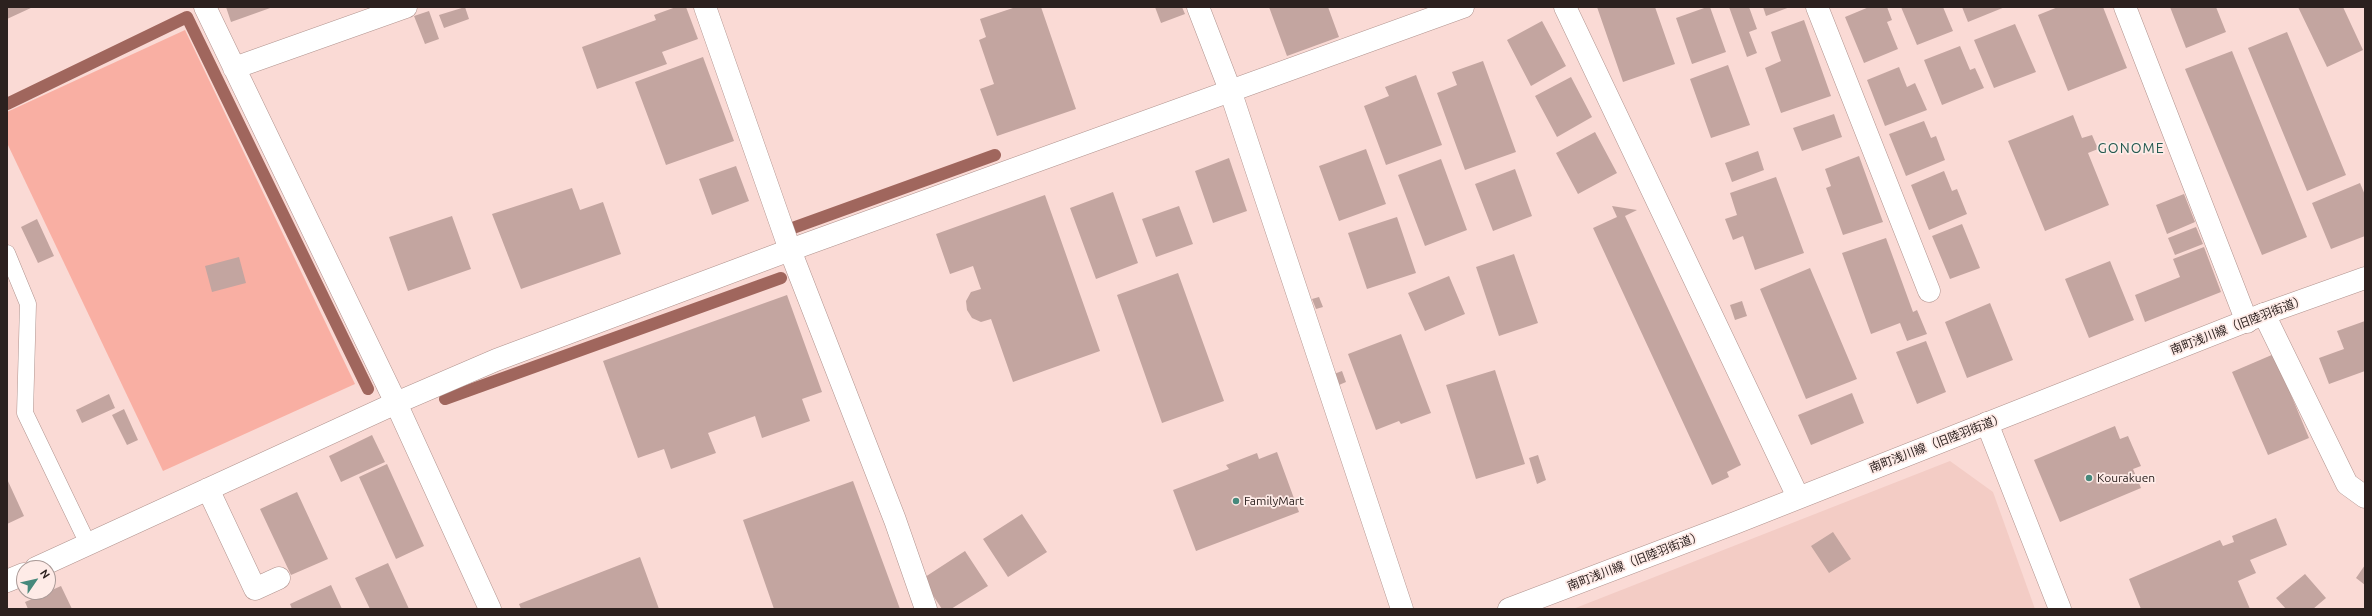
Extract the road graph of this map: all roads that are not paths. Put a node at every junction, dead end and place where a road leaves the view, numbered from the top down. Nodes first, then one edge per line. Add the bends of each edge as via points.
1 (205, 7) edge
2 (406, 7) edge
3 (705, 7) edge
4 (1198, 7) edge
5 (1463, 7) edge
6 (1565, 7) edge
7 (1816, 7) edge
8 (2125, 7) edge
9 (234, 68) junction
10 (1230, 90) junction
11 (790, 250) junction
12 (7, 253) edge
13 (2365, 278) edge
14 (1929, 291) dead end
15 (2255, 318) junction
16 (396, 403) junction
17 (1987, 423) junction
18 (208, 489) junction
19 (1798, 497) junction
20 (2365, 497) edge
21 (88, 544) junction
22 (53, 560) edge
23 (279, 578) dead end
24 (490, 609) edge
25 (926, 609) edge
26 (1402, 609) edge
27 (1509, 609) edge
28 (2060, 609) edge

1 - 9 street
2 - 9 street
3 - 11 street
4 - 10 street
5 - 10 street
6 - 19 street
7 - 14 street
8 - 15 street
9 - 16 street
10 - 11 street
10 - 26 street
11 - 16 street via 496,360
11 - 25 street via 895,520
12 - 21 lane via 28,304 25,413
13 - 15 street, 南町浅川線（旧陸羽街道）
15 - 17 street, 南町浅川線（旧陸羽街道）
15 - 20 street via 2347,484
16 - 18 street
16 - 24 street
17 - 19 street, 南町浅川線（旧陸羽街道）
17 - 28 street
18 - 21 street
18 - 23 street via 255,589
19 - 27 street, 南町浅川線（旧陸羽街道）
21 - 22 street

